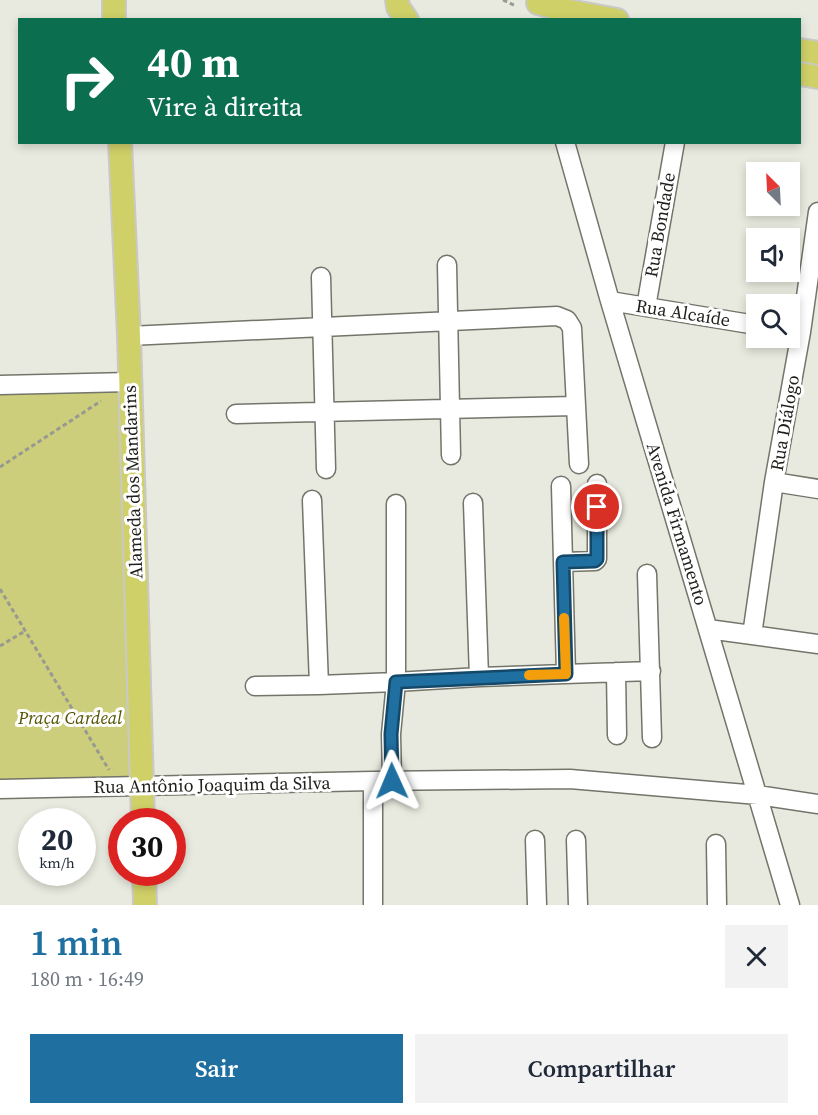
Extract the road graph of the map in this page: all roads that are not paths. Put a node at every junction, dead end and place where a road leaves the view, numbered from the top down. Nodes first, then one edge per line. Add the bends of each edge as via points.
1 (530, 7) edge
2 (606, 18) edge
3 (801, 50) edge
4 (818, 53) edge
5 (801, 74) edge
6 (818, 77) edge
7 (120, 144) edge
8 (566, 144) edge
9 (675, 144) edge
10 (818, 212) edge
11 (447, 265) dead end
12 (321, 277) dead end
13 (610, 301) junction
14 (646, 307) junction
15 (448, 322) junction
16 (746, 323) edge
17 (322, 327) junction
18 (803, 332) edge
19 (129, 336) junction
20 (130, 381) junction
21 (0, 385) edge
22 (575, 406) junction
23 (450, 409) junction
24 (323, 412) junction
25 (236, 414) dead end
26 (452, 454) dead end
27 (579, 464) dead end
28 (326, 469) dead end
29 (774, 482) junction
30 (597, 484) dead end
31 (561, 486) dead end
32 (818, 489) edge
33 (312, 500) dead end
34 (473, 503) dead end
35 (396, 504) dead end
36 (563, 562) junction
37 (647, 574) dead end
38 (708, 629) junction
39 (752, 635) junction
40 (818, 644) edge
41 (651, 670) junction
42 (616, 672) junction
43 (566, 674) junction
44 (479, 677) junction
45 (396, 682) junction
46 (319, 685) junction
47 (255, 686) dead end
48 (617, 735) dead end
49 (652, 738) dead end
50 (373, 781) junction
51 (392, 781) junction
52 (142, 787) junction
53 (0, 789) edge
54 (758, 795) junction
55 (818, 804) edge
56 (143, 808) edge
57 (535, 840) dead end
58 (576, 840) dead end
59 (716, 844) dead end
60 (144, 886) edge
61 (145, 905) edge
62 (373, 905) edge
63 (537, 905) edge
64 (578, 905) edge
65 (717, 905) edge
66 (790, 905) edge

1 - 2 main road
3 - 4 main road
5 - 6 main road
7 - 19 main road, Alameda dos Mandarins
8 - 13 street, Avenida Firmamento
9 - 14 street, Rua Bondade
10 - 18 street, Rua Diálogo
11 - 15 street
12 - 17 street
13 - 14 street, Rua Alcaíde
13 - 38 street, Avenida Firmamento
14 - 16 street, Rua Alcaíde
15 - 17 street
15 - 22 street via 557,316 567,320 572,328
15 - 23 street
17 - 19 street
17 - 24 street
18 - 29 street, Rua Diálogo
19 - 20 main road, Alameda dos Mandarins
20 - 21 street
20 - 52 main road, Alameda dos Mandarins
22 - 23 street
22 - 27 street
23 - 24 street
23 - 26 street
24 - 25 street
24 - 28 street
29 - 32 street
29 - 39 street, Rua Diálogo
30 - 36 street via 597,559
31 - 36 street
33 - 46 street
34 - 44 street
35 - 45 street
36 - 43 street
37 - 41 street
38 - 39 street
38 - 54 street, Avenida Firmamento
39 - 40 street
41 - 42 street
41 - 49 street
42 - 43 street
42 - 48 street
43 - 44 street
44 - 45 street
45 - 46 street
45 - 51 street
46 - 47 street
50 - 51 street, Rua Antônio Joaquim da Silva
50 - 52 street, Rua Antônio Joaquim da Silva
50 - 62 street
51 - 54 street, Rua Antônio Joaquim da Silva via 570,778
52 - 53 street, Rua Antônio Joaquim da Silva
52 - 56 main road, Alameda dos Mandarins
54 - 55 street, Rua Antônio Joaquim da Silva
54 - 66 street, Avenida Firmamento
57 - 63 street
58 - 64 street
59 - 65 street
60 - 61 main road

